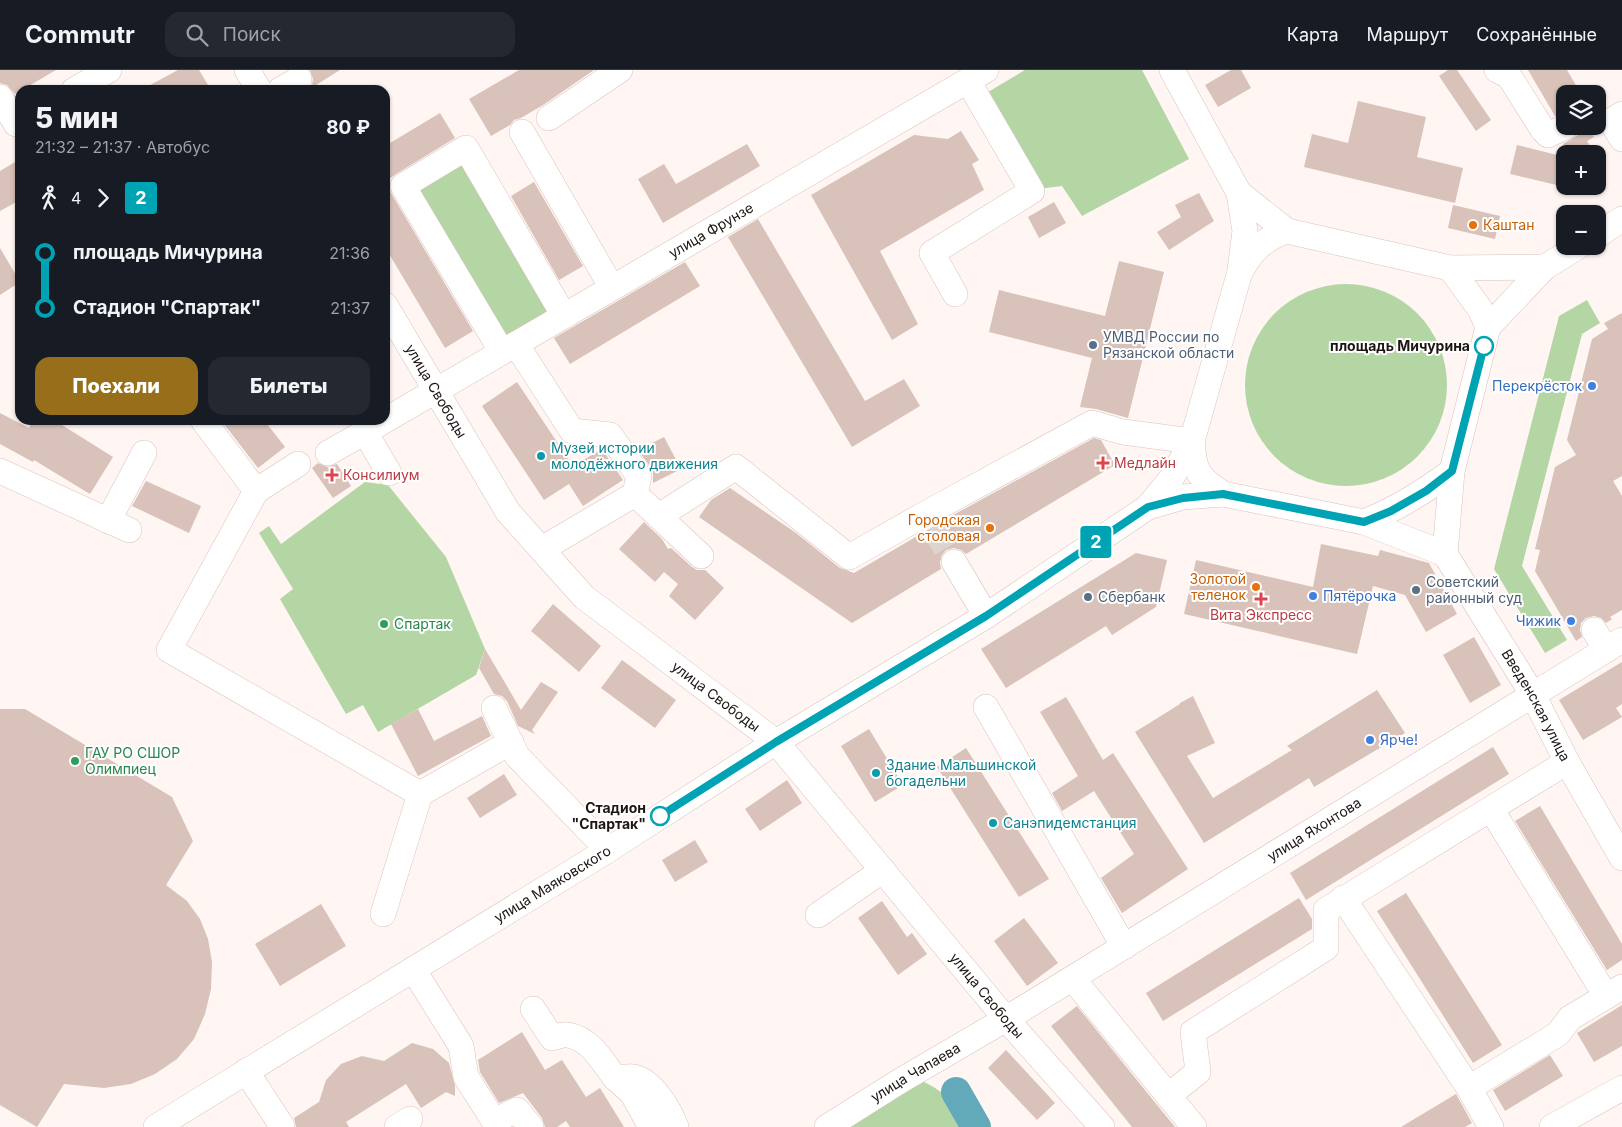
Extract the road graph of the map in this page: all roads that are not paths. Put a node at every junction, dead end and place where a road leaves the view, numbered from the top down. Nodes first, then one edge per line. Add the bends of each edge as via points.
1 (109, 70) edge
2 (247, 70) edge
3 (620, 70) edge
4 (1172, 70) edge
5 (1497, 70) edge
6 (977, 75) edge
7 (83, 85) edge
8 (256, 85) edge
9 (0, 98) edge
10 (549, 118) dead end
11 (12, 126) edge
12 (1556, 131) edge
13 (522, 132) dead end
14 (1239, 193) junction
15 (1622, 220) edge
16 (1606, 230) edge
17 (1287, 231) junction
18 (1565, 255) edge
19 (1450, 268) junction
20 (1545, 268) junction
21 (1239, 275) junction
22 (612, 288) junction
23 (956, 294) dead end
24 (390, 313) edge
25 (564, 316) junction
26 (1488, 327) junction
27 (509, 348) junction
28 (436, 391) junction
29 (390, 418) edge
30 (207, 425) edge
31 (377, 425) edge
32 (365, 432) junction
33 (1192, 441) junction
34 (144, 453) dead end
35 (328, 453) dead end
36 (298, 464) dead end
37 (1452, 471) junction
38 (0, 472) edge
39 (389, 473) dead end
40 (256, 491) junction
41 (635, 494) junction
42 (1223, 494) junction
43 (1148, 507) junction
44 (659, 516) junction
45 (1364, 522) junction
46 (542, 550) junction
47 (1445, 554) junction
48 (701, 556) dead end
49 (954, 562) tunnel mouth
50 (986, 616) junction
51 (1607, 640) edge
52 (1532, 695) junction
53 (494, 708) dead end
54 (986, 708) dead end
55 (511, 742) junction
56 (776, 742) junction
57 (1567, 762) junction
58 (420, 794) junction
59 (1492, 809) junction
60 (608, 850) junction
61 (1622, 858) edge
62 (883, 870) junction
63 (1343, 898) junction
64 (383, 914) dead end
65 (818, 915) dead end
66 (1124, 947) junction
67 (413, 969) junction
68 (1073, 979) junction
69 (1614, 992) edge
70 (533, 1008) dead end
71 (1006, 1020) junction
72 (246, 1071) junction
73 (615, 1078) junction
74 (1469, 1088) junction
75 (1622, 1088) edge
76 (1168, 1096) junction
77 (282, 1126) edge
78 (156, 1127) edge
79 (531, 1127) edge
80 (651, 1127) edge
81 (676, 1127) edge
82 (827, 1127) edge
83 (1102, 1127) edge
84 (1194, 1127) edge
85 (1491, 1127) edge
86 (1552, 1127) edge

1 - 7 street
2 - 8 street
3 - 10 street
4 - 14 street
5 - 12 street via 1509,76 1543,130 1548,135
6 - 22 street, улица Фрунзе
6 - 23 street via 1032,191 932,252
9 - 11 street
13 - 22 street
14 - 17 street
14 - 21 street via 1245,232
15 - 16 street
17 - 19 street
17 - 21 street via 1271,237 1247,259
18 - 20 street
19 - 20 street
19 - 26 street via 1480,309
20 - 26 street
21 - 33 street
22 - 25 street, улица Фрунзе
24 - 28 street, улица Свободы
25 - 27 street, улица Фрунзе
25 - 27 street via 466,148 403,186
26 - 37 street
27 - 28 street, улица Фрунзе
27 - 41 street via 572,431 610,435 639,476
28 - 29 street, улица Фрунзе
28 - 46 street, улица Свободы via 508,512
30 - 40 street
31 - 32 street, улица Фрунзе
32 - 35 street, улица Фрунзе
32 - 39 street
33 - 42 street via 1198,474
33 - 43 street, улица Маяковского via 1171,479
33 - 44 street via 1123,432 1092,423 929,520 849,557 736,466
34 - 38 street via 118,525
36 - 40 street
37 - 45 street via 1426,491
37 - 47 street
40 - 58 street via 169,650
41 - 44 street
41 - 46 street
42 - 43 street, улица Маяковского via 1183,498
42 - 45 street
43 - 50 street, улица Маяковского
44 - 48 street
45 - 47 street
46 - 56 street, улица Свободы via 584,596
47 - 52 street, Введенская улица
49 - 50 street
50 - 56 street, улица Маяковского
51 - 52 street, улица Яхонтова
52 - 57 street, Введенская улица
52 - 66 street, улица Яхонтова
53 - 55 street
54 - 66 street
55 - 58 street
55 - 60 street via 517,756
56 - 60 street, улица Маяковского
56 - 62 street, улица Свободы
57 - 59 street
57 - 61 street, Введенская улица
58 - 64 street
59 - 63 street
59 - 69 street
60 - 67 street, улица Маяковского
62 - 65 street
62 - 71 street, улица Свободы
63 - 74 street
63 - 76 street via 1326,910 1326,948 1193,1032 1198,1072
66 - 68 street, улица Яхонтова
67 - 72 street, улица Маяковского
67 - 79 street via 461,1046 466,1077 494,1121 517,1110
68 - 71 street, улица Яхонтова
68 - 76 street
69 - 74 street via 1570,1018 1558,1034
70 - 73 street via 552,1038 567,1034 593,1048
71 - 82 street, улица Чапаева via 900,1080
71 - 83 street, улица Свободы
72 - 77 street
72 - 78 street, улица Маяковского
73 - 80 street via 632,1093
73 - 81 street via 634,1077 650,1085
74 - 85 street
75 - 86 street
76 - 84 street

